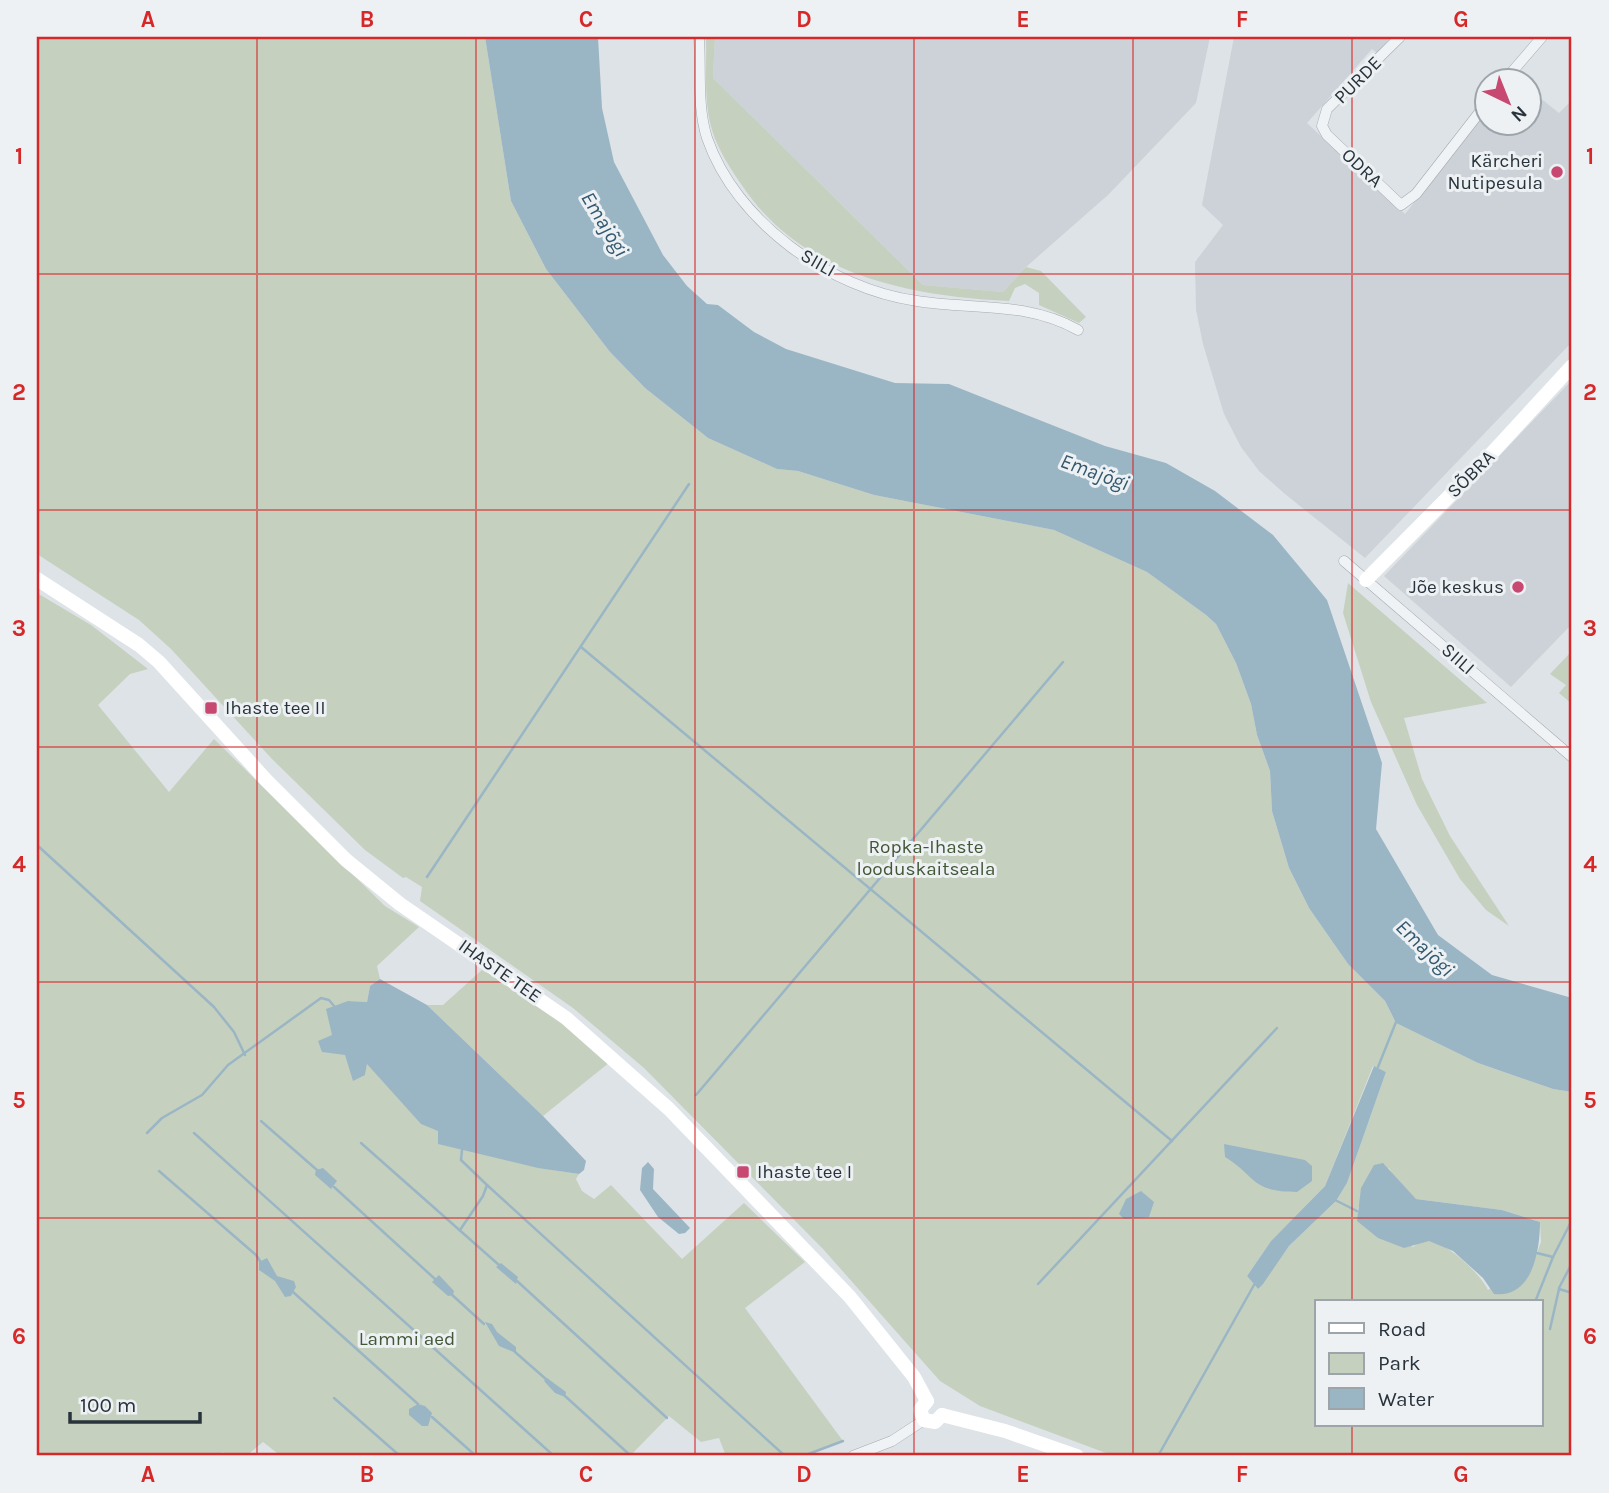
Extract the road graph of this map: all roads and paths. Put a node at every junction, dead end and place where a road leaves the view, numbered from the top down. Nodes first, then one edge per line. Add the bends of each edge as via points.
1 (699, 37) edge
2 (1400, 37) edge
3 (1542, 37) edge
4 (1516, 66) edge
5 (1472, 121) edge
6 (1322, 126) joint
7 (1078, 330) dead end
8 (1572, 366) edge
9 (1344, 561) dead end
10 (37, 579) edge
11 (1366, 580) junction
12 (1572, 757) edge
13 (927, 1401) junction
14 (942, 1415) junction
15 (924, 1420) junction
16 (853, 1456) edge
17 (1077, 1456) edge

1 - 7 street, SIILI via 702,113 714,154 750,209 789,246 850,282 915,301 1024,310
2 - 6 street, PURDE via 1327,109
3 - 4 street
5 - 6 street, ODRA via 1401,205
8 - 11 street, SÕBRA
9 - 11 street, SIILI
10 - 13 street, IHASTE TEE via 159,662 266,780 378,888 521,984 607,1052 669,1109 815,1258 914,1377
11 - 12 street, SIILI
13 - 14 street via 938,1402
13 - 15 street via 920,1410
14 - 15 street via 934,1422
14 - 17 street
15 - 16 street via 892,1441

